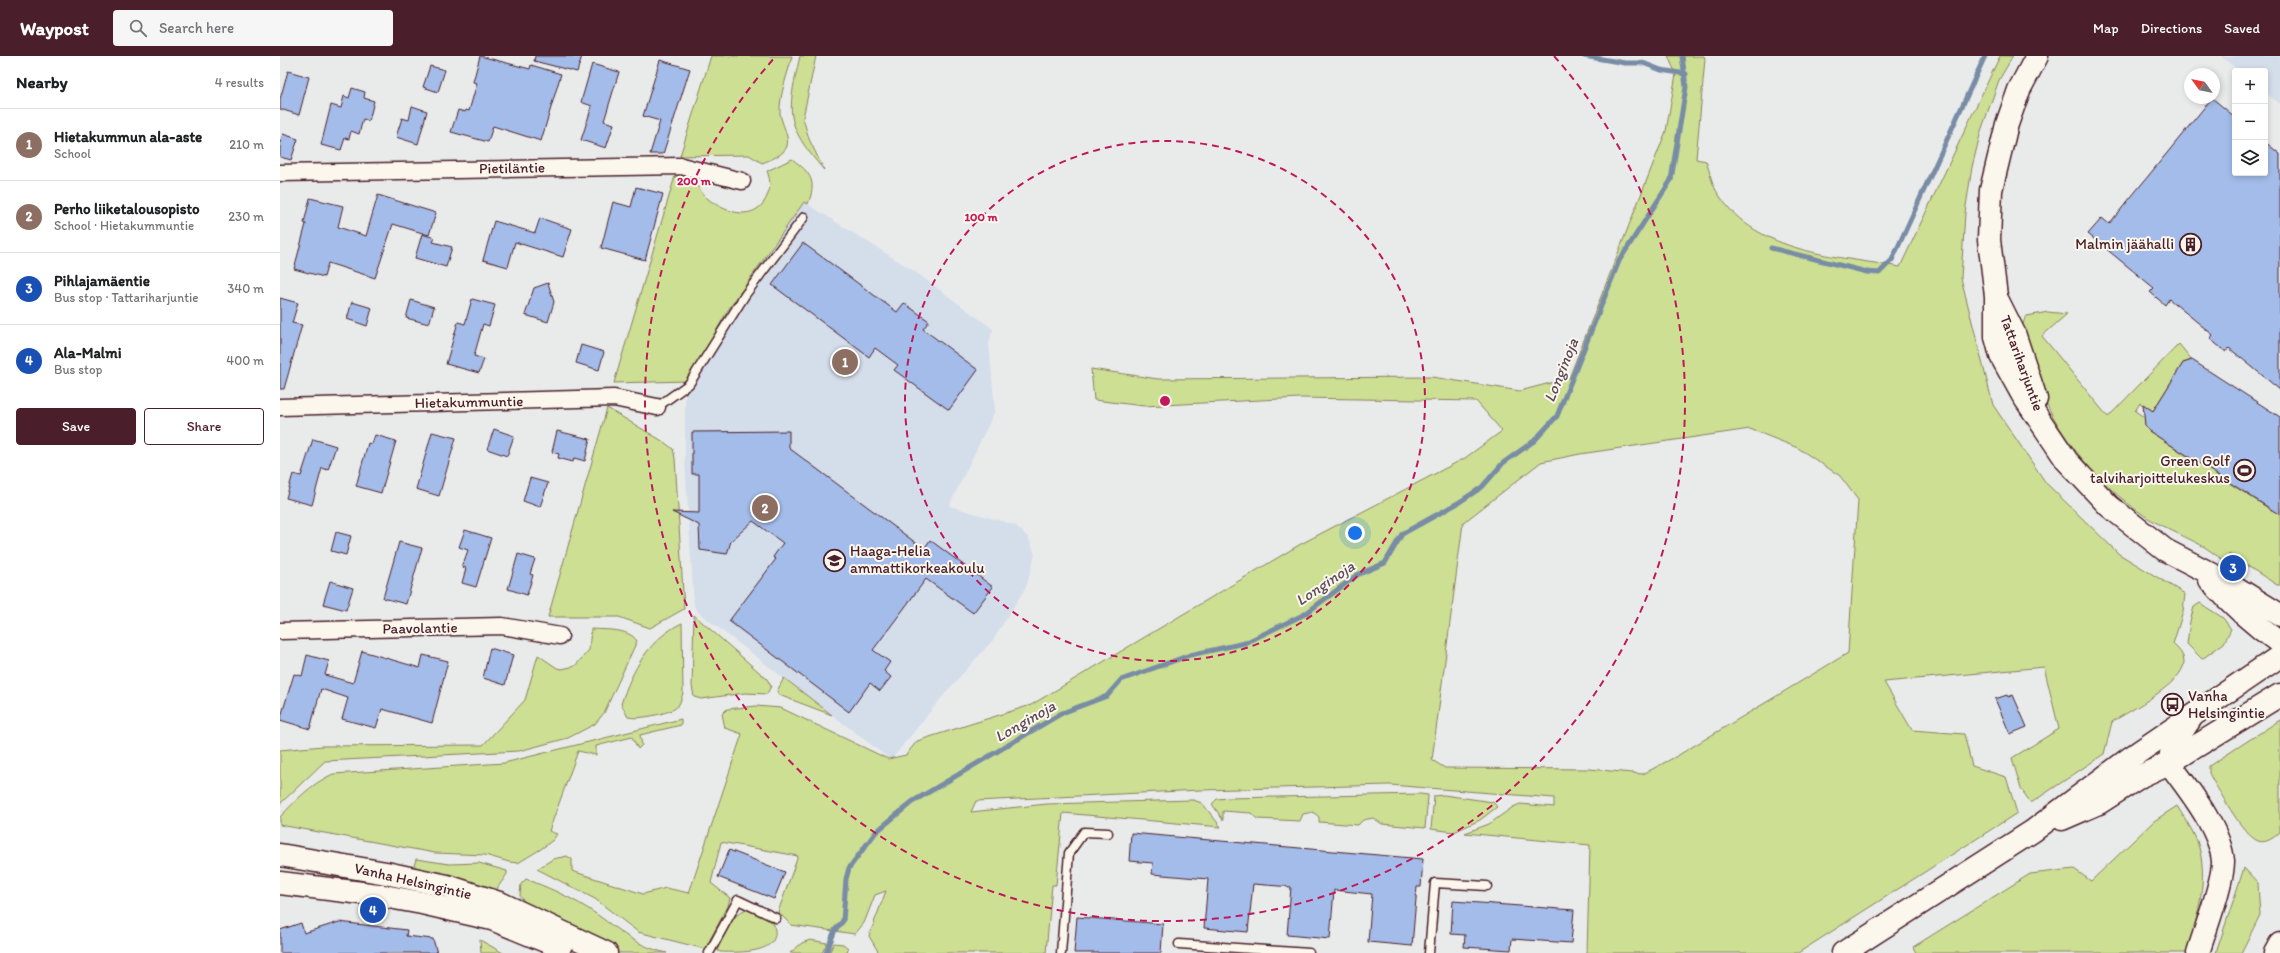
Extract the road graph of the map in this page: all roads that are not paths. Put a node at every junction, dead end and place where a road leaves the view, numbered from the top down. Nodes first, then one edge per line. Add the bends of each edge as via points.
1 (2037, 56) edge
2 (280, 173) edge
3 (742, 181) dead end
4 (804, 217) dead end
5 (280, 407) edge
6 (657, 407) joint
7 (2201, 570) junction
8 (2280, 615) edge
9 (280, 631) edge
10 (560, 636) dead end
11 (2280, 643) edge
12 (2280, 656) edge
13 (2280, 695) edge
14 (2191, 718) junction
15 (2169, 763) junction
16 (2033, 831) junction
17 (1108, 833) dead end
18 (280, 855) edge
19 (280, 884) edge
20 (1486, 886) dead end
21 (776, 918) dead end
22 (1179, 944) dead end
23 (2280, 944) edge
24 (576, 953) edge
25 (606, 953) edge
26 (709, 953) edge
27 (1061, 953) edge
28 (1309, 953) edge
29 (1429, 953) edge
30 (1843, 953) edge
31 (2198, 953) edge
32 (2275, 953) edge

1 - 7 main road, Tattariharjuntie via 2019,90 2007,124 1991,190 1989,240 1996,296 1996,337 2001,356 2022,394 2067,461 2109,506 2165,550
2 - 3 street, Pietiläntie via 681,166
4 - 6 lane via 746,295 690,384
5 - 6 street, Hietakummuntie via 614,398
7 - 8 main road, Tattariharjuntie via 2225,581
7 - 11 main road, Tattariharjuntie via 2226,599 2258,628
9 - 10 street, Paavolantie via 502,626
12 - 14 main road
13 - 15 main road
14 - 15 main road via 2173,745
14 - 16 main road via 2130,758
15 - 16 main road via 2141,776 2099,803
15 - 31 main road via 2206,818 2219,842 2223,862
16 - 30 main road
17 - 27 lane via 1084,832 1069,853
18 - 25 main road, Vanha Helsingintie via 447,886 502,904
19 - 24 main road, Vanha Helsingintie via 378,895 492,919
20 - 29 lane via 1435,883
21 - 26 lane via 738,900
22 - 28 lane
23 - 32 main road

